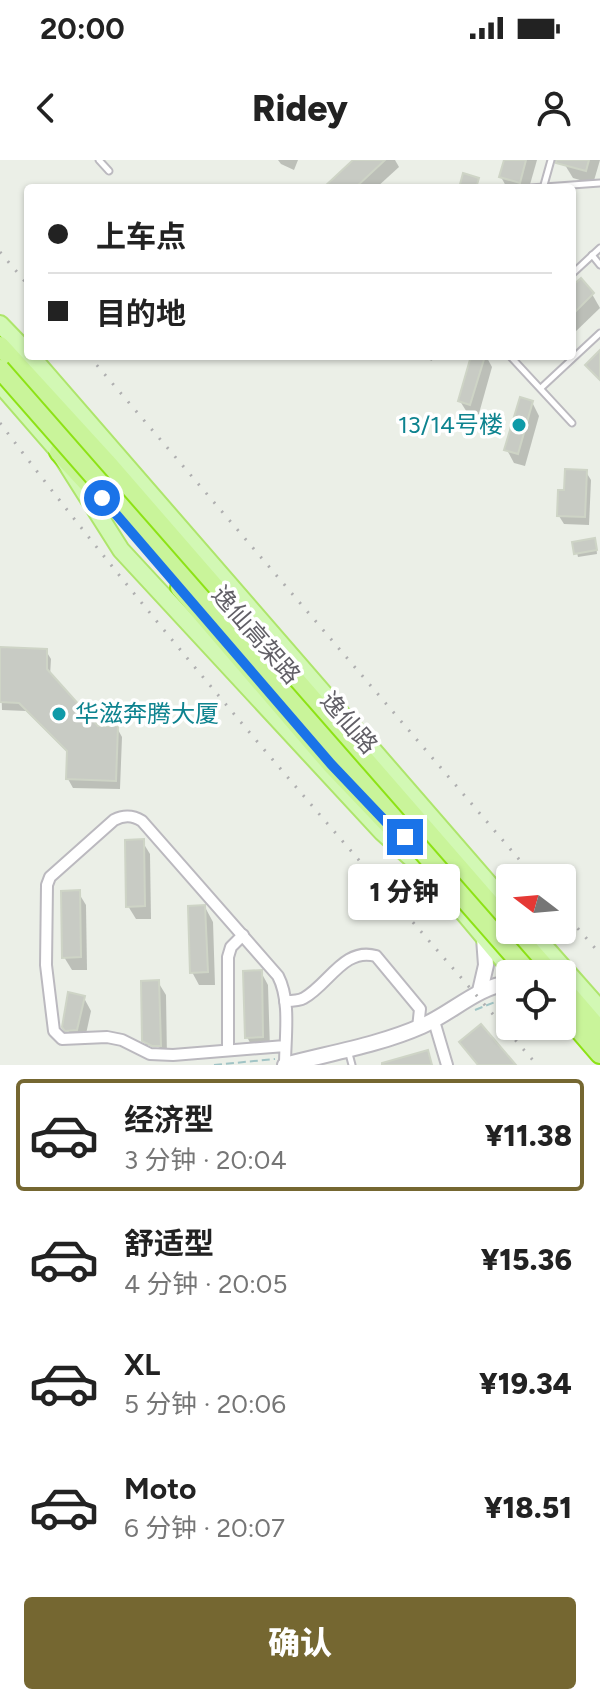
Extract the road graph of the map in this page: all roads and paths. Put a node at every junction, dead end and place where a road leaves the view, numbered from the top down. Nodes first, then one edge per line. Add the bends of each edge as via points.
1 (99, 160) edge
2 (551, 160) edge
3 (109, 171) dead end
4 (600, 183) edge
5 (544, 184) edge
6 (572, 184) edge
7 (600, 248) edge
8 (592, 255) junction
9 (600, 265) edge
10 (576, 270) edge
11 (0, 324) edge
12 (600, 333) edge
13 (0, 346) edge
14 (24, 350) edge
15 (576, 355) edge
16 (33, 360) edge
17 (514, 360) edge
18 (571, 360) edge
19 (0, 369) edge
20 (0, 384) edge
21 (541, 388) junction
22 (572, 423) dead end
23 (59, 452) junction
24 (423, 852) junction
25 (496, 892) edge
26 (496, 912) edge
27 (243, 935) junction
28 (484, 938) junction
29 (524, 944) edge
30 (542, 944) edge
31 (503, 960) edge
32 (518, 960) edge
33 (518, 960) edge
34 (539, 960) edge
35 (496, 984) edge
36 (480, 991) junction
37 (285, 1001) junction
38 (496, 1002) edge
39 (576, 1003) edge
40 (600, 1009) edge
41 (469, 1012) dead end
42 (434, 1021) junction
43 (576, 1027) edge
44 (418, 1028) junction
45 (600, 1031) edge
46 (576, 1036) edge
47 (285, 1046) junction
48 (348, 1048) junction
49 (228, 1050) junction
50 (600, 1055) edge
51 (311, 1061) edge
52 (285, 1065) edge
53 (352, 1065) edge
54 (447, 1065) edge

1 - 3 lane
2 - 5 lane
4 - 6 lane
7 - 8 lane
8 - 9 lane
8 - 10 lane
11 - 14 main road, 逸仙路
12 - 15 lane
13 - 26 highway, 逸仙高架路
16 - 25 main road, 逸仙路
17 - 21 lane
18 - 21 lane
19 - 24 highway, 逸仙高架路, bridge
20 - 23 main road, 逸仙路
21 - 22 lane
23 - 24 highway, bridge via 331,764
23 - 28 main road, 逸仙路 via 121,550 371,821 438,882
23 - 33 main road, 逸仙路 via 130,510
24 - 32 highway, 逸仙高架路, bridge
27 - 37 street via 278,976
27 - 49 street via 228,957
27 - 49 street via 142,821 130,816 114,820 47,885 46,965 57,1036 107,1037 150,1054
28 - 31 main road, 逸仙路
28 - 36 street via 486,965
29 - 34 highway, 逸仙高架路
30 - 40 main road
35 - 36 street
36 - 42 street
37 - 44 street via 303,1000 352,957 367,954 376,956 420,1009
37 - 47 street
38 - 41 path
39 - 45 highway
42 - 44 street
42 - 54 street
43 - 50 highway
44 - 48 street
46 - 50 main road
47 - 49 street
47 - 52 street
48 - 51 street
48 - 53 lane
51 - 52 street

